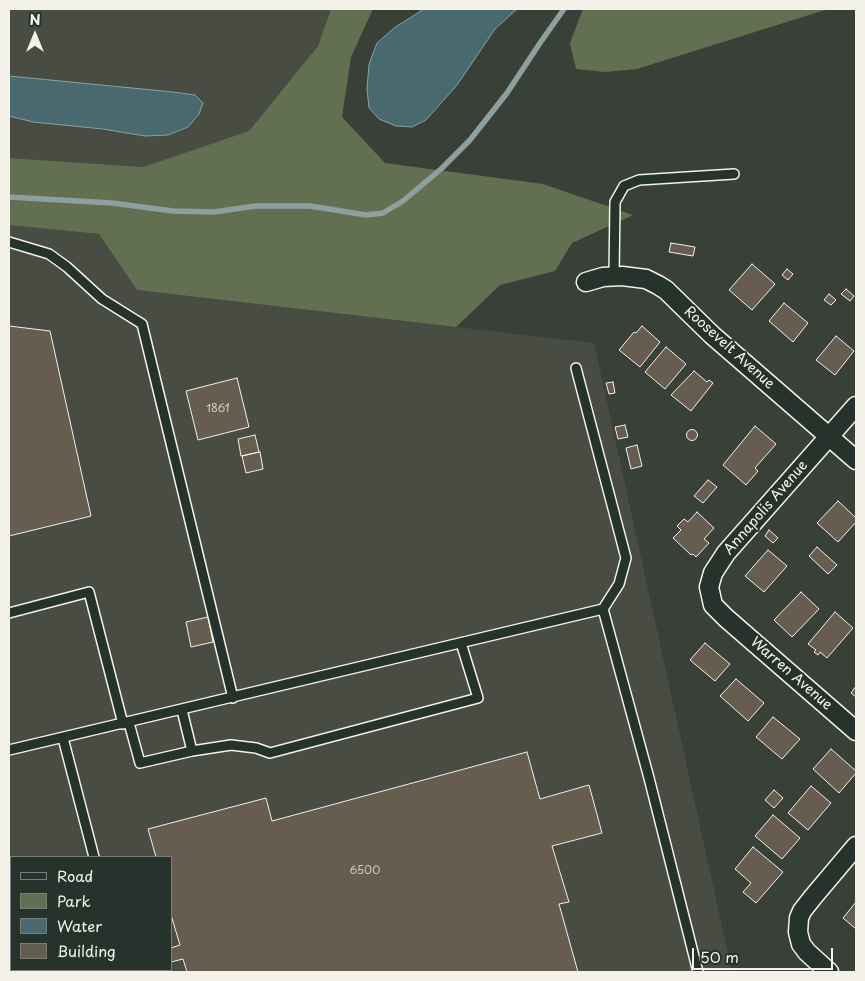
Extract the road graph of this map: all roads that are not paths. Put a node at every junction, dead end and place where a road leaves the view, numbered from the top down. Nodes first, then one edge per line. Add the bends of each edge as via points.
1 (734, 174) dead end
2 (9, 242) edge
3 (614, 276) junction
4 (586, 282) dead end
5 (576, 368) dead end
6 (856, 406) edge
7 (829, 437) junction
8 (856, 460) edge
9 (604, 609) junction
10 (9, 613) edge
11 (726, 618) joint
12 (461, 643) junction
13 (233, 698) junction
14 (182, 710) junction
15 (126, 723) junction
16 (856, 730) edge
17 (63, 738) junction
18 (9, 750) edge
19 (192, 751) junction
20 (856, 846) edge
21 (94, 856) edge
22 (698, 972) edge
23 (829, 972) edge

1 - 3 lane via 639,180 624,186 615,202
2 - 13 lane via 49,254 102,299 142,324
3 - 4 street, Roosevelt Avenue
3 - 7 street, Roosevelt Avenue via 646,279 666,290 712,335
5 - 9 lane via 626,558 619,584
6 - 7 street, Annapolis Avenue
7 - 8 street, Roosevelt Avenue
7 - 11 street, Annapolis Avenue via 718,564 711,580 710,594 713,605
9 - 12 lane
9 - 22 lane
10 - 15 lane via 89,592
11 - 16 street, Warren Avenue
12 - 13 lane
12 - 19 lane via 478,698 270,753 232,745
13 - 14 lane
14 - 15 lane
14 - 19 lane
15 - 17 lane
15 - 19 lane via 140,763
17 - 18 lane
17 - 21 lane
20 - 23 street via 799,918 799,938 807,952

